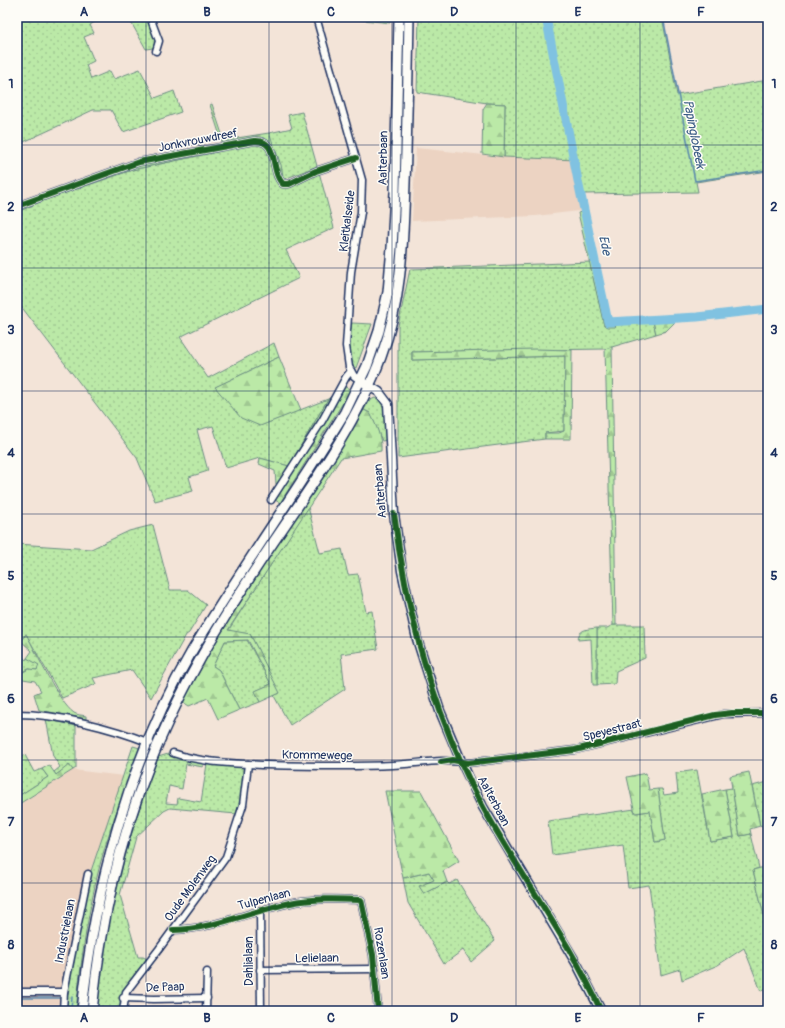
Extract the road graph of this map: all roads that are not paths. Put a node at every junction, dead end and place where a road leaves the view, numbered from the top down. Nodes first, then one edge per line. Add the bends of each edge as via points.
1 (150, 17) edge
2 (316, 17) edge
3 (399, 17) edge
4 (409, 17) edge
5 (156, 51) dead end
6 (356, 158) junction
7 (17, 206) edge
8 (351, 371) junction
9 (361, 381) junction
10 (369, 387) junction
11 (271, 500) dead end
12 (17, 714) edge
13 (768, 714) edge
14 (153, 744) junction
15 (173, 753) dead end
16 (461, 761) junction
17 (248, 764) junction
18 (88, 874) dead end
19 (361, 900) joint
20 (260, 911) junction
21 (173, 930) junction
22 (375, 969) junction
23 (260, 970) junction
24 (207, 972) dead end
25 (17, 992) edge
26 (64, 992) junction
27 (124, 998) junction
28 (207, 998) junction
29 (63, 1011) edge
30 (82, 1011) edge
31 (92, 1011) edge
32 (122, 1011) edge
33 (206, 1011) edge
34 (261, 1011) edge
35 (378, 1011) edge
36 (601, 1011) edge

1 - 5 street via 159,42
2 - 6 street, Kleitkalseide
3 - 9 highway, Aalterbaan via 390,275 379,331
4 - 10 highway, Aalterbaan via 404,228 400,282 389,335
6 - 7 street, Jonkvrouwdreef via 316,171 289,184 283,184 268,145 261,140 139,162
6 - 8 street, Kleitkalseide via 363,189 352,266 346,346
8 - 9 street
8 - 11 street
9 - 10 main road, Aalterbaan
9 - 14 highway via 332,433 243,568 193,650 154,728
10 - 14 highway via 341,438 215,632
10 - 16 main road, Aalterbaan via 382,395 388,404 394,514 407,595 429,679
12 - 14 street via 45,715 130,735
13 - 16 street, Speyestraat via 715,715 576,750 468,763
14 - 30 highway via 125,806 102,886 90,944
14 - 31 highway via 116,870 100,946
15 - 17 street, Krommewege via 188,758
16 - 17 street, Krommewege via 353,766
16 - 36 main road, Aalterbaan via 494,826 578,966
17 - 21 street, Oude Molenweg via 243,805 230,849
18 - 26 street, Industrielaan
19 - 20 street, Tulpenlaan via 309,900
19 - 22 street, Rozenlaan
20 - 21 street, Tulpenlaan via 192,929
20 - 23 street, Dahlialaan
21 - 27 street, Oude Molenweg
22 - 23 street, Lelielaan
22 - 35 street, Rozenlaan
23 - 34 street, Dahlialaan
24 - 28 street
25 - 26 street
26 - 29 street, Industrielaan
27 - 28 street, De Paap
27 - 32 street, Oude Molenweg
28 - 33 street

